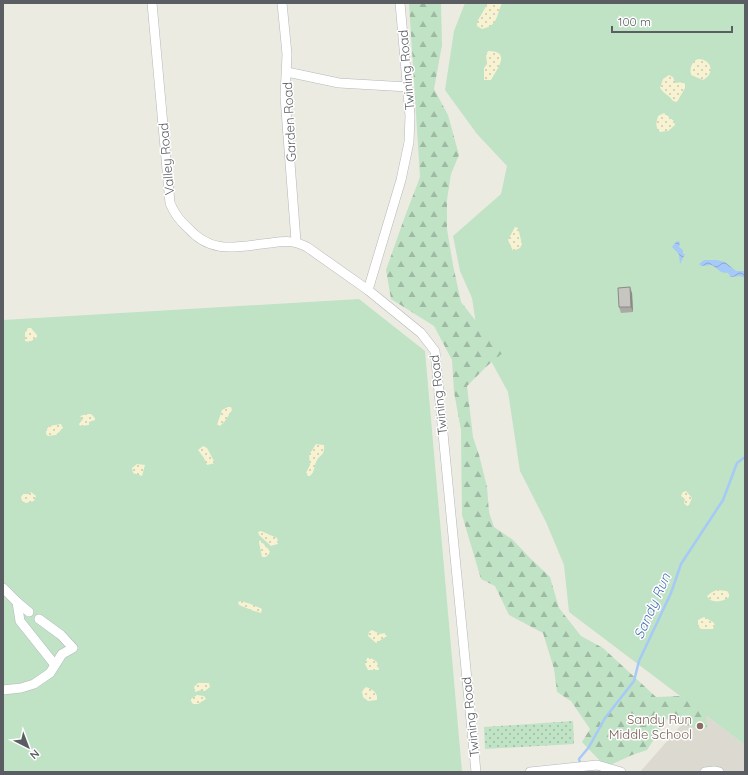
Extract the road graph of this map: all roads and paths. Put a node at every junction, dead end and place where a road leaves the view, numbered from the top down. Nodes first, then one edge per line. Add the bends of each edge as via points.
1 (152, 3) edge
2 (282, 3) edge
3 (400, 3) edge
4 (287, 72) junction
5 (408, 88) junction
6 (296, 242) junction
7 (368, 290) junction
8 (3, 588) edge
9 (16, 602) junction
10 (29, 612) dead end
11 (39, 619) dead end
12 (55, 665) junction
13 (3, 690) edge
14 (476, 772) edge
15 (530, 772) edge
16 (621, 772) edge
17 (705, 772) edge
18 (719, 772) edge

1 - 6 street, Valley Road via 170,203 174,212 194,236 212,246 223,248
2 - 4 street, Garden Road
3 - 5 street, Twining Road
4 - 5 street via 339,83
4 - 6 street, Garden Road via 285,97
5 - 7 street, Twining Road via 409,142
6 - 7 street, Valley Road via 306,246
7 - 14 street, Twining Road via 421,333 435,350
8 - 9 street
9 - 10 street
9 - 12 street via 20,621
11 - 12 street via 74,648 62,654
12 - 13 street via 50,673 34,684
15 - 16 street via 597,765
17 - 18 street

